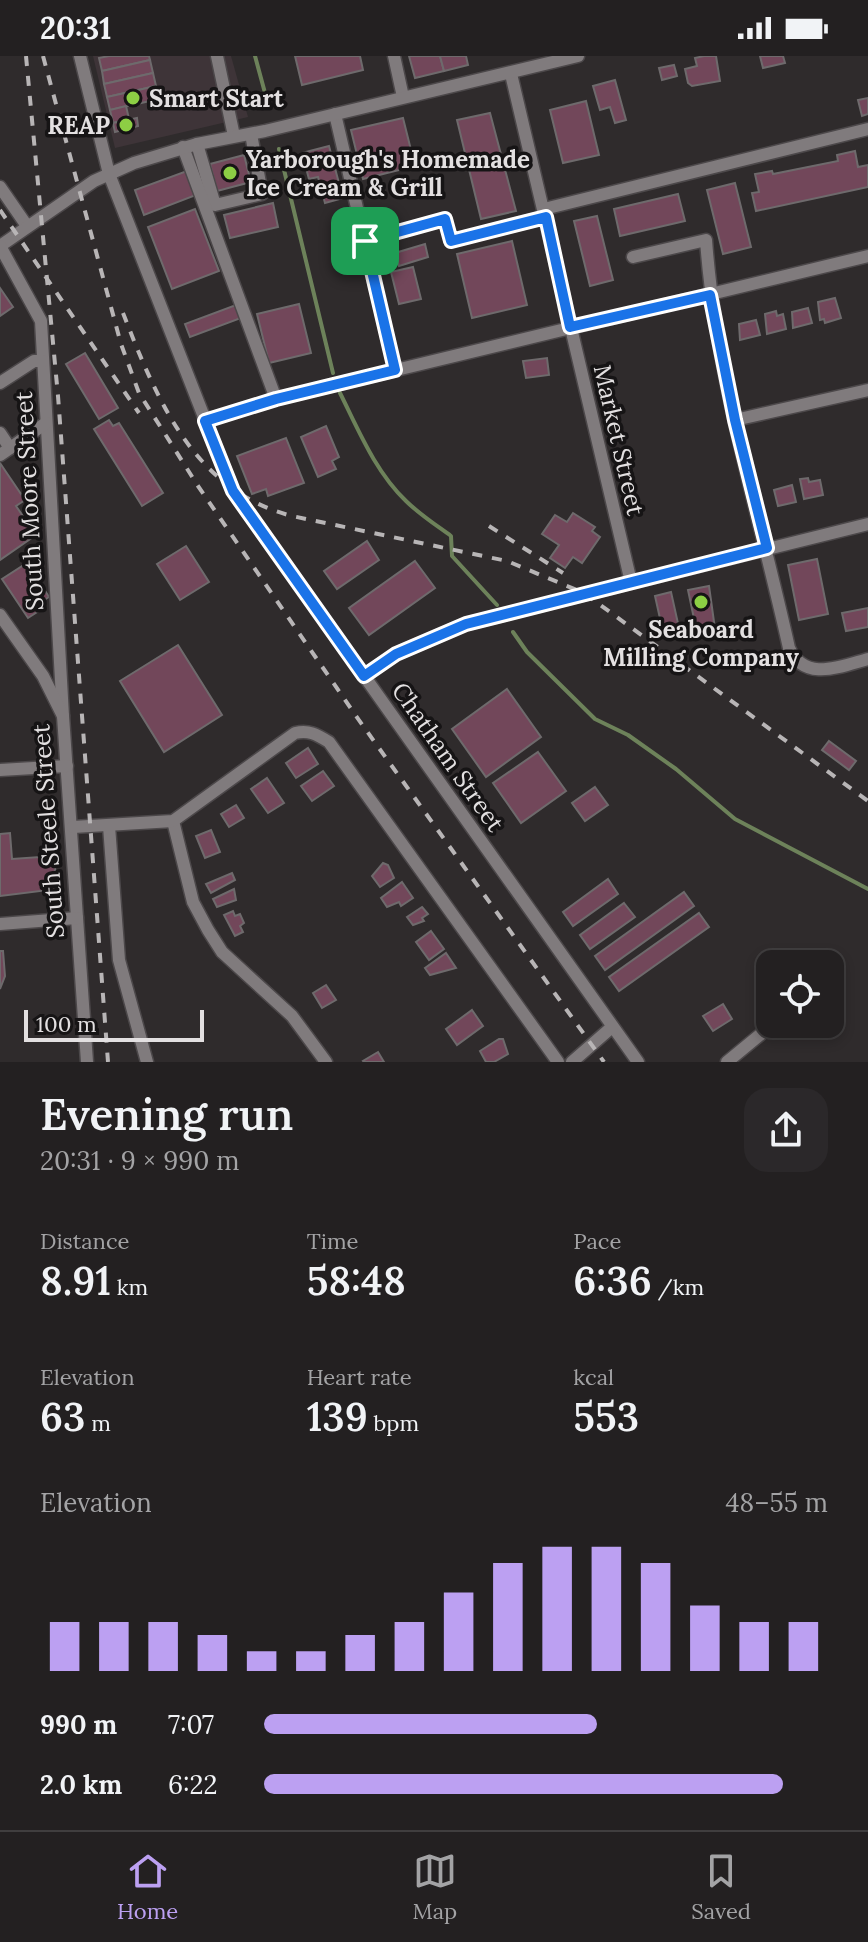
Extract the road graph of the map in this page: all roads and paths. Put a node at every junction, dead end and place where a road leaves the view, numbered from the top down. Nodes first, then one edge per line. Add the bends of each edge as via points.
1 (80, 56) edge
2 (217, 56) edge
3 (394, 56) edge
4 (578, 56) edge
5 (511, 74) junction
6 (403, 97) junction
7 (335, 114) junction
8 (868, 129) edge
9 (251, 134) junction
10 (234, 136) junction
11 (197, 144) junction
12 (183, 147) junction
13 (109, 174) junction
14 (0, 187) edge
15 (545, 213) junction
16 (27, 226) junction
17 (365, 241) junction
18 (0, 246) edge
19 (868, 256) edge
20 (633, 257) dead end
21 (710, 295) junction
22 (570, 327) junction
23 (43, 361) junction
24 (395, 370) junction
25 (0, 383) edge
26 (868, 390) edge
27 (276, 399) junction
28 (735, 420) junction
29 (46, 423) junction
30 (207, 425) junction
31 (0, 433) edge
32 (5, 451) edge
33 (868, 524) edge
34 (767, 548) junction
35 (631, 582) junction
36 (0, 615) edge
37 (868, 659) edge
38 (364, 676) junction
39 (63, 716) junction
40 (67, 766) junction
41 (0, 770) edge
42 (173, 821) junction
43 (109, 826) junction
44 (73, 827) junction
45 (77, 918) junction
46 (0, 924) edge
47 (612, 1027) junction
48 (756, 1038) edge
49 (87, 1062) edge
50 (147, 1062) edge
51 (326, 1062) edge
52 (558, 1062) edge
53 (572, 1062) edge
54 (638, 1062) edge
55 (727, 1062) edge

1 - 13 street, Chatham Street
2 - 10 street
3 - 6 street
4 - 5 street
5 - 6 street
5 - 15 street, Market Street
6 - 7 street
7 - 9 street
7 - 17 street
8 - 15 street
9 - 10 street
9 - 11 street via 262,194 215,205
10 - 11 street
11 - 12 street
12 - 13 street
12 - 27 street
13 - 16 street
13 - 30 street, Chatham Street
14 - 16 street
15 - 17 street via 451,241 445,219
15 - 22 street, Market Street
16 - 18 street
17 - 24 street
18 - 23 street, South Moore Street via 41,321
19 - 21 street
20 - 21 street via 706,240
21 - 22 street
21 - 28 street
22 - 24 street
22 - 35 street, Market Street
23 - 25 street via 34,361
23 - 29 street, South Moore Street
24 - 27 street
26 - 28 street
27 - 30 street
28 - 34 street
29 - 32 street
29 - 39 street, South Moore Street
30 - 38 street, Chatham Street via 249,517
31 - 32 street
33 - 34 street
34 - 35 street
34 - 37 street via 789,648 806,668 829,669
35 - 38 street via 452,629 396,654
36 - 39 street, South Steele Street via 43,676
38 - 47 street, Chatham Street
39 - 40 street, South Steele Street
40 - 41 street
40 - 44 street, South Steele Street
42 - 43 street
42 - 51 street via 193,902 208,930 222,952 292,1016
42 - 52 street via 295,733 313,733 329,742
43 - 44 street
43 - 50 street via 119,960
44 - 45 street, South Steele Street
45 - 46 street
45 - 49 street, South Steele Street
47 - 53 street
47 - 54 street, Chatham Street
48 - 55 street

